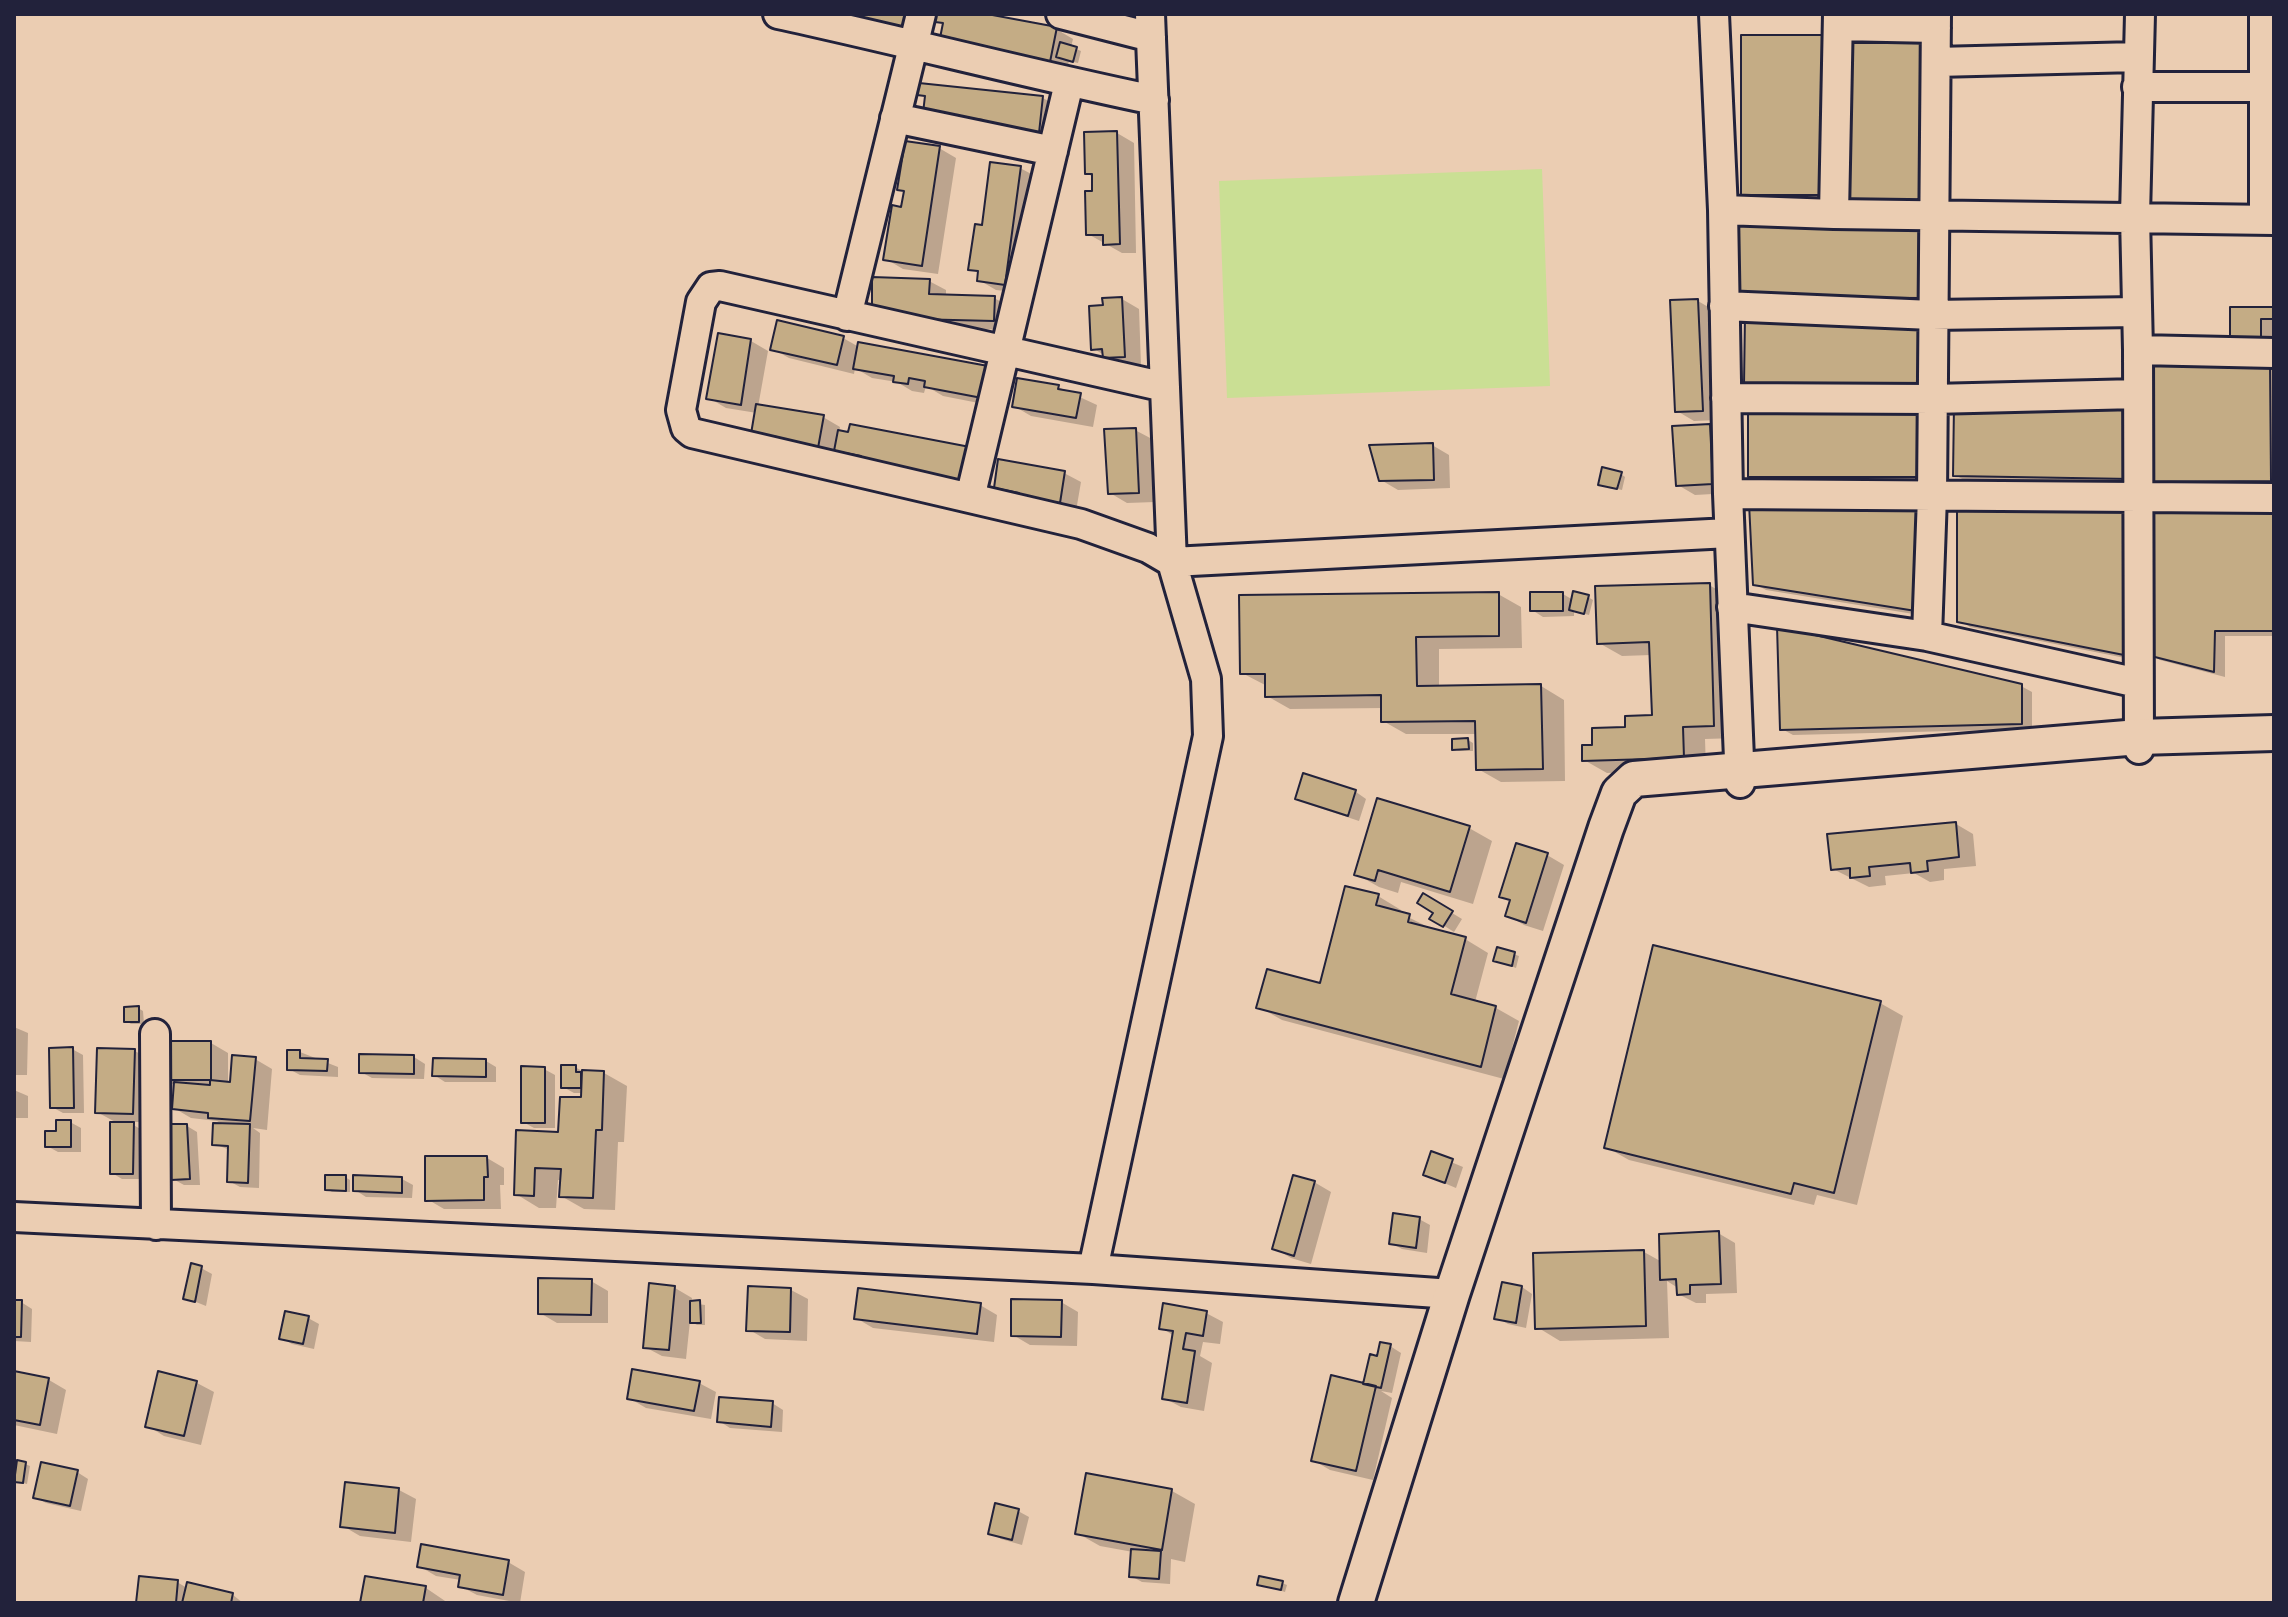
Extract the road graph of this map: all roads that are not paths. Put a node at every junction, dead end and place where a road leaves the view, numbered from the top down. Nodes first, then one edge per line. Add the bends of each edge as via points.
1 (778, 14) edge
2 (921, 14) edge
3 (1061, 14) edge
4 (1714, 14) edge
5 (2140, 14) edge
6 (2264, 14) edge
7 (1838, 20) edge
8 (1936, 21) edge
9 (1150, 26) edge
10 (914, 43) junction
11 (2137, 57) junction
12 (2270, 59) edge
13 (1936, 62) junction
14 (1069, 83) junction
15 (2137, 87) junction
16 (2265, 87) junction
17 (1154, 100) junction
18 (895, 118) junction
19 (1053, 151) junction
20 (1723, 210) junction
21 (1834, 214) junction
22 (1934, 214) junction
23 (2135, 216) junction
24 (2269, 220) edge
25 (1724, 306) junction
26 (2137, 312) junction
27 (1932, 315) junction
28 (847, 316) junction
29 (2138, 350) junction
30 (1005, 351) junction
31 (2274, 353) edge
32 (1165, 387) junction
33 (2138, 394) junction
34 (1726, 398) junction
35 (1932, 399) junction
36 (1728, 494) junction
37 (1932, 496) junction
38 (970, 498) junction
39 (2139, 498) junction
40 (2274, 498) edge
41 (1729, 533) junction
42 (1172, 562) junction
43 (1732, 607) junction
44 (1927, 636) junction
45 (2138, 683) junction
46 (2274, 733) edge
47 (2139, 743) junction
48 (2274, 745) edge
49 (1740, 776) junction
50 (155, 1034) dead end
51 (14, 1217) edge
52 (156, 1225) junction
53 (1093, 1269) junction
54 (1452, 1294) junction
55 (1356, 1603) edge

1 - 10 street
2 - 10 street
3 - 9 street
4 - 20 street
5 - 11 street
6 - 12 street
7 - 8 street
7 - 21 street
8 - 13 street
9 - 17 street
10 - 14 street
10 - 18 street
11 - 13 street
11 - 15 street
12 - 16 street
13 - 22 street
14 - 17 street
14 - 19 street
15 - 16 street
15 - 23 street
16 - 24 street
17 - 32 street
18 - 19 street
18 - 28 street
19 - 30 street
20 - 21 street
20 - 25 street
21 - 22 street
22 - 23 street
22 - 27 street
23 - 24 street
23 - 26 street
25 - 27 street
25 - 34 street
26 - 27 street
26 - 29 street
27 - 35 street
28 - 30 street
28 - 38 street via 711,287 701,302 681,410 686,428
29 - 31 street
29 - 33 street
30 - 32 street
30 - 38 street
32 - 42 street
33 - 35 street
33 - 39 street
34 - 35 street
34 - 36 street
35 - 37 street
36 - 37 street
36 - 41 street
37 - 39 street
37 - 44 street
38 - 42 street via 1081,524
39 - 40 street
39 - 45 street
41 - 42 street
41 - 43 street
42 - 53 street via 1206,679 1208,736
43 - 44 street
43 - 49 street
44 - 45 street
45 - 47 street
46 - 47 main road
47 - 48 main road
47 - 49 main road
49 - 54 main road via 1634,779 1619,793
50 - 52 street
51 - 52 street
52 - 53 street
53 - 54 street
54 - 55 main road

